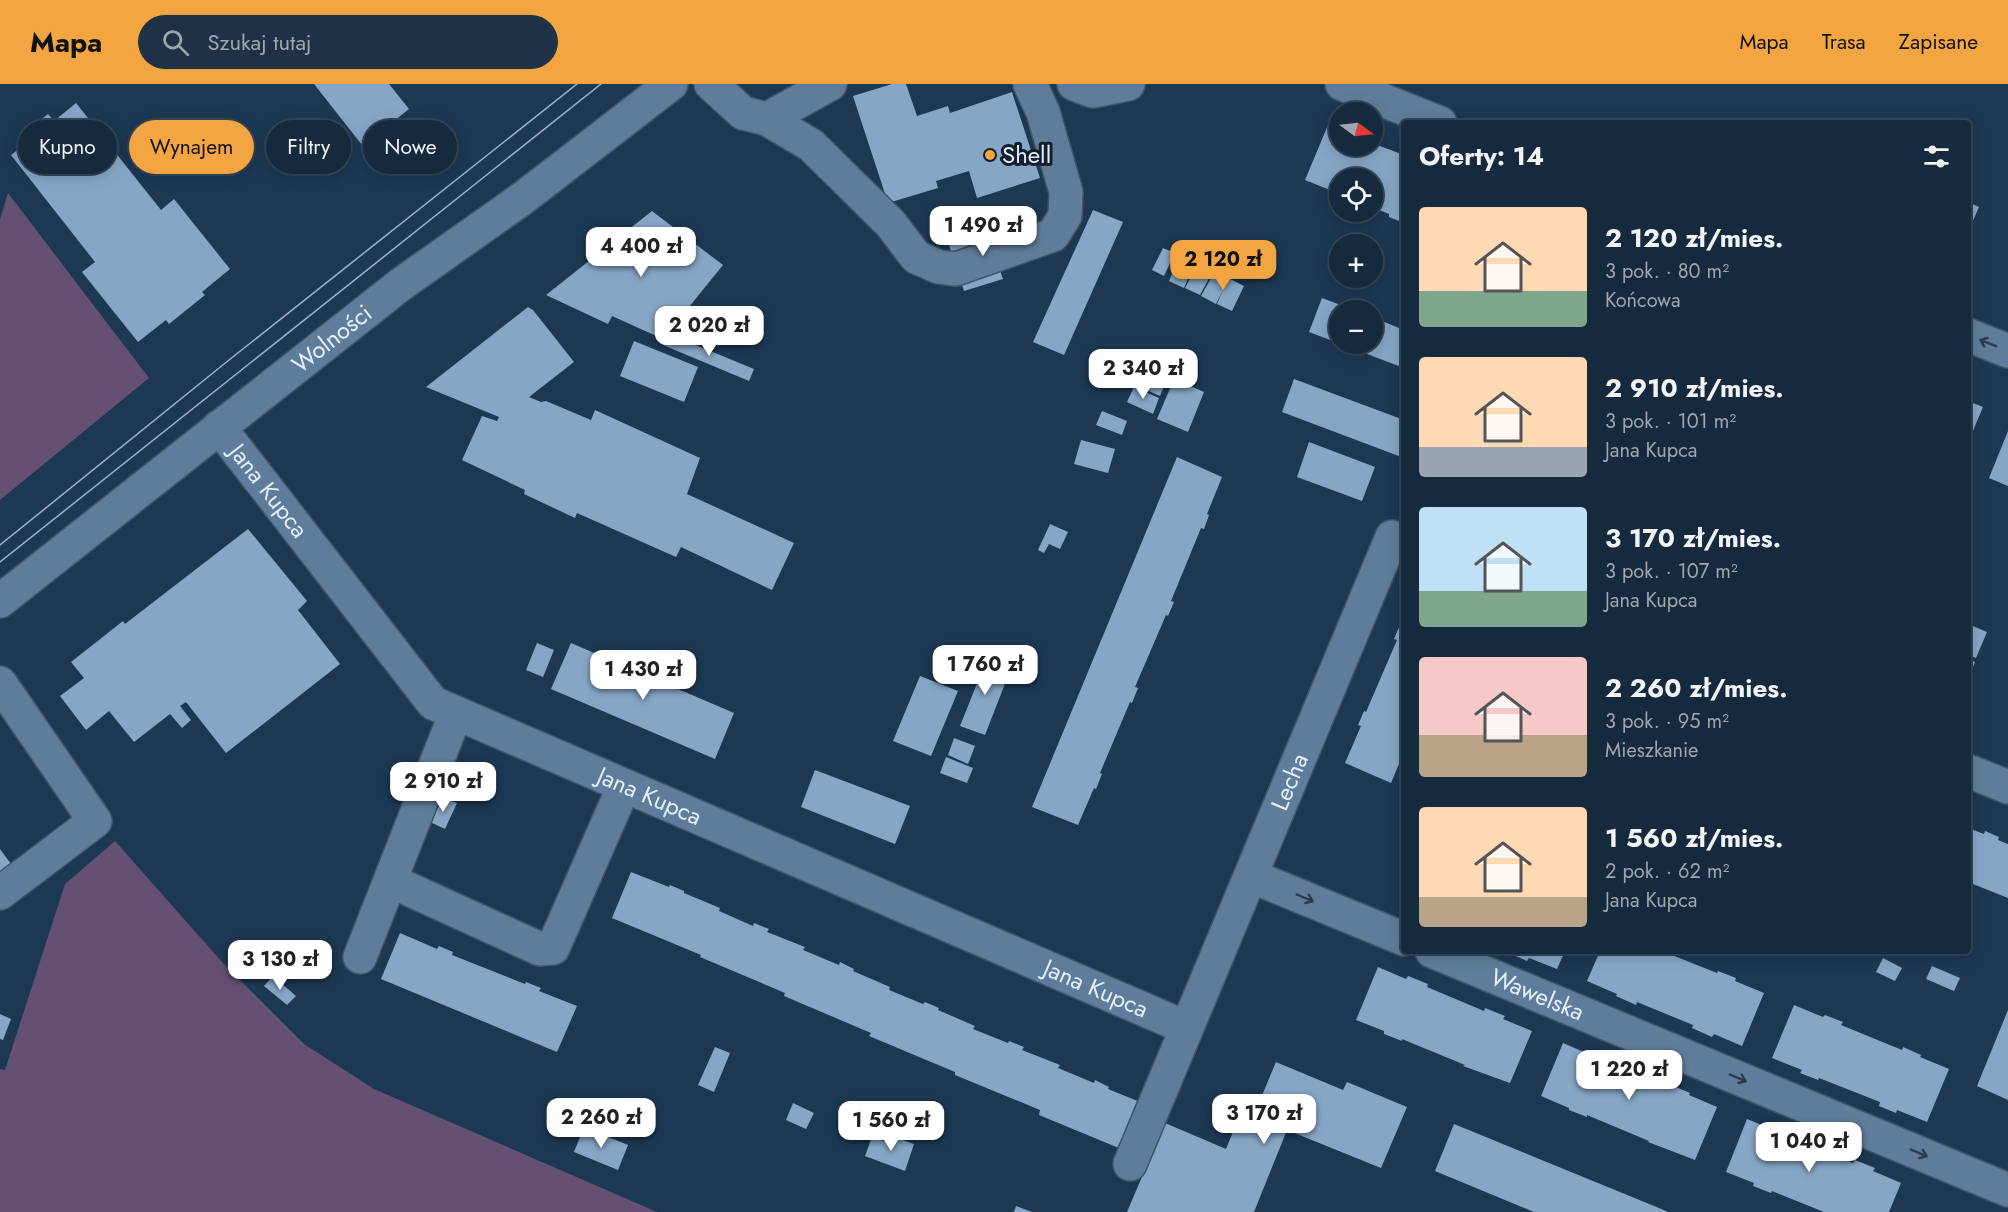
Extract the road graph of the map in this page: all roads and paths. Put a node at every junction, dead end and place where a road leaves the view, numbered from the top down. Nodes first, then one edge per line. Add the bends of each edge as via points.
1 (671, 84) edge
2 (711, 84) edge
3 (830, 84) edge
4 (1030, 84) edge
5 (1074, 84) edge
6 (1128, 84) edge
7 (1342, 84) edge
8 (767, 119) junction
9 (1432, 120) edge
10 (1971, 336) edge
11 (2008, 351) edge
12 (219, 427) junction
13 (1398, 540) edge
14 (0, 601) edge
15 (0, 683) edge
16 (456, 713) junction
17 (1971, 772) edge
18 (624, 786) junction
19 (2008, 787) edge
20 (1251, 876) junction
21 (391, 881) junction
22 (0, 893) edge
23 (1401, 938) edge
24 (1439, 954) edge
25 (360, 957) dead end
26 (1187, 1028) junction
27 (1130, 1164) dead end
28 (2008, 1190) edge

1 - 12 street, Wolności via 523,198 400,285
2 - 8 street via 743,113
3 - 8 street
4 - 8 street via 1043,112 1066,192 1065,216 1053,235 956,269 939,267 916,256 891,224 811,145
5 - 6 street via 1093,91
7 - 9 street
11 -> 10 street
12 - 14 street, Wolności
12 - 16 street, Jana Kupca via 433,703
13 - 20 street, Lecha
15 - 22 street via 95,820
16 - 18 street, Jana Kupca
16 - 21 street
17 - 19 street
18 - 21 street via 553,948 540,949
18 - 26 street, Jana Kupca
20 -> 23 street
20 - 26 street, Lecha
21 - 25 street
24 -> 28 street, Wawelska
26 - 27 street, Lecha

